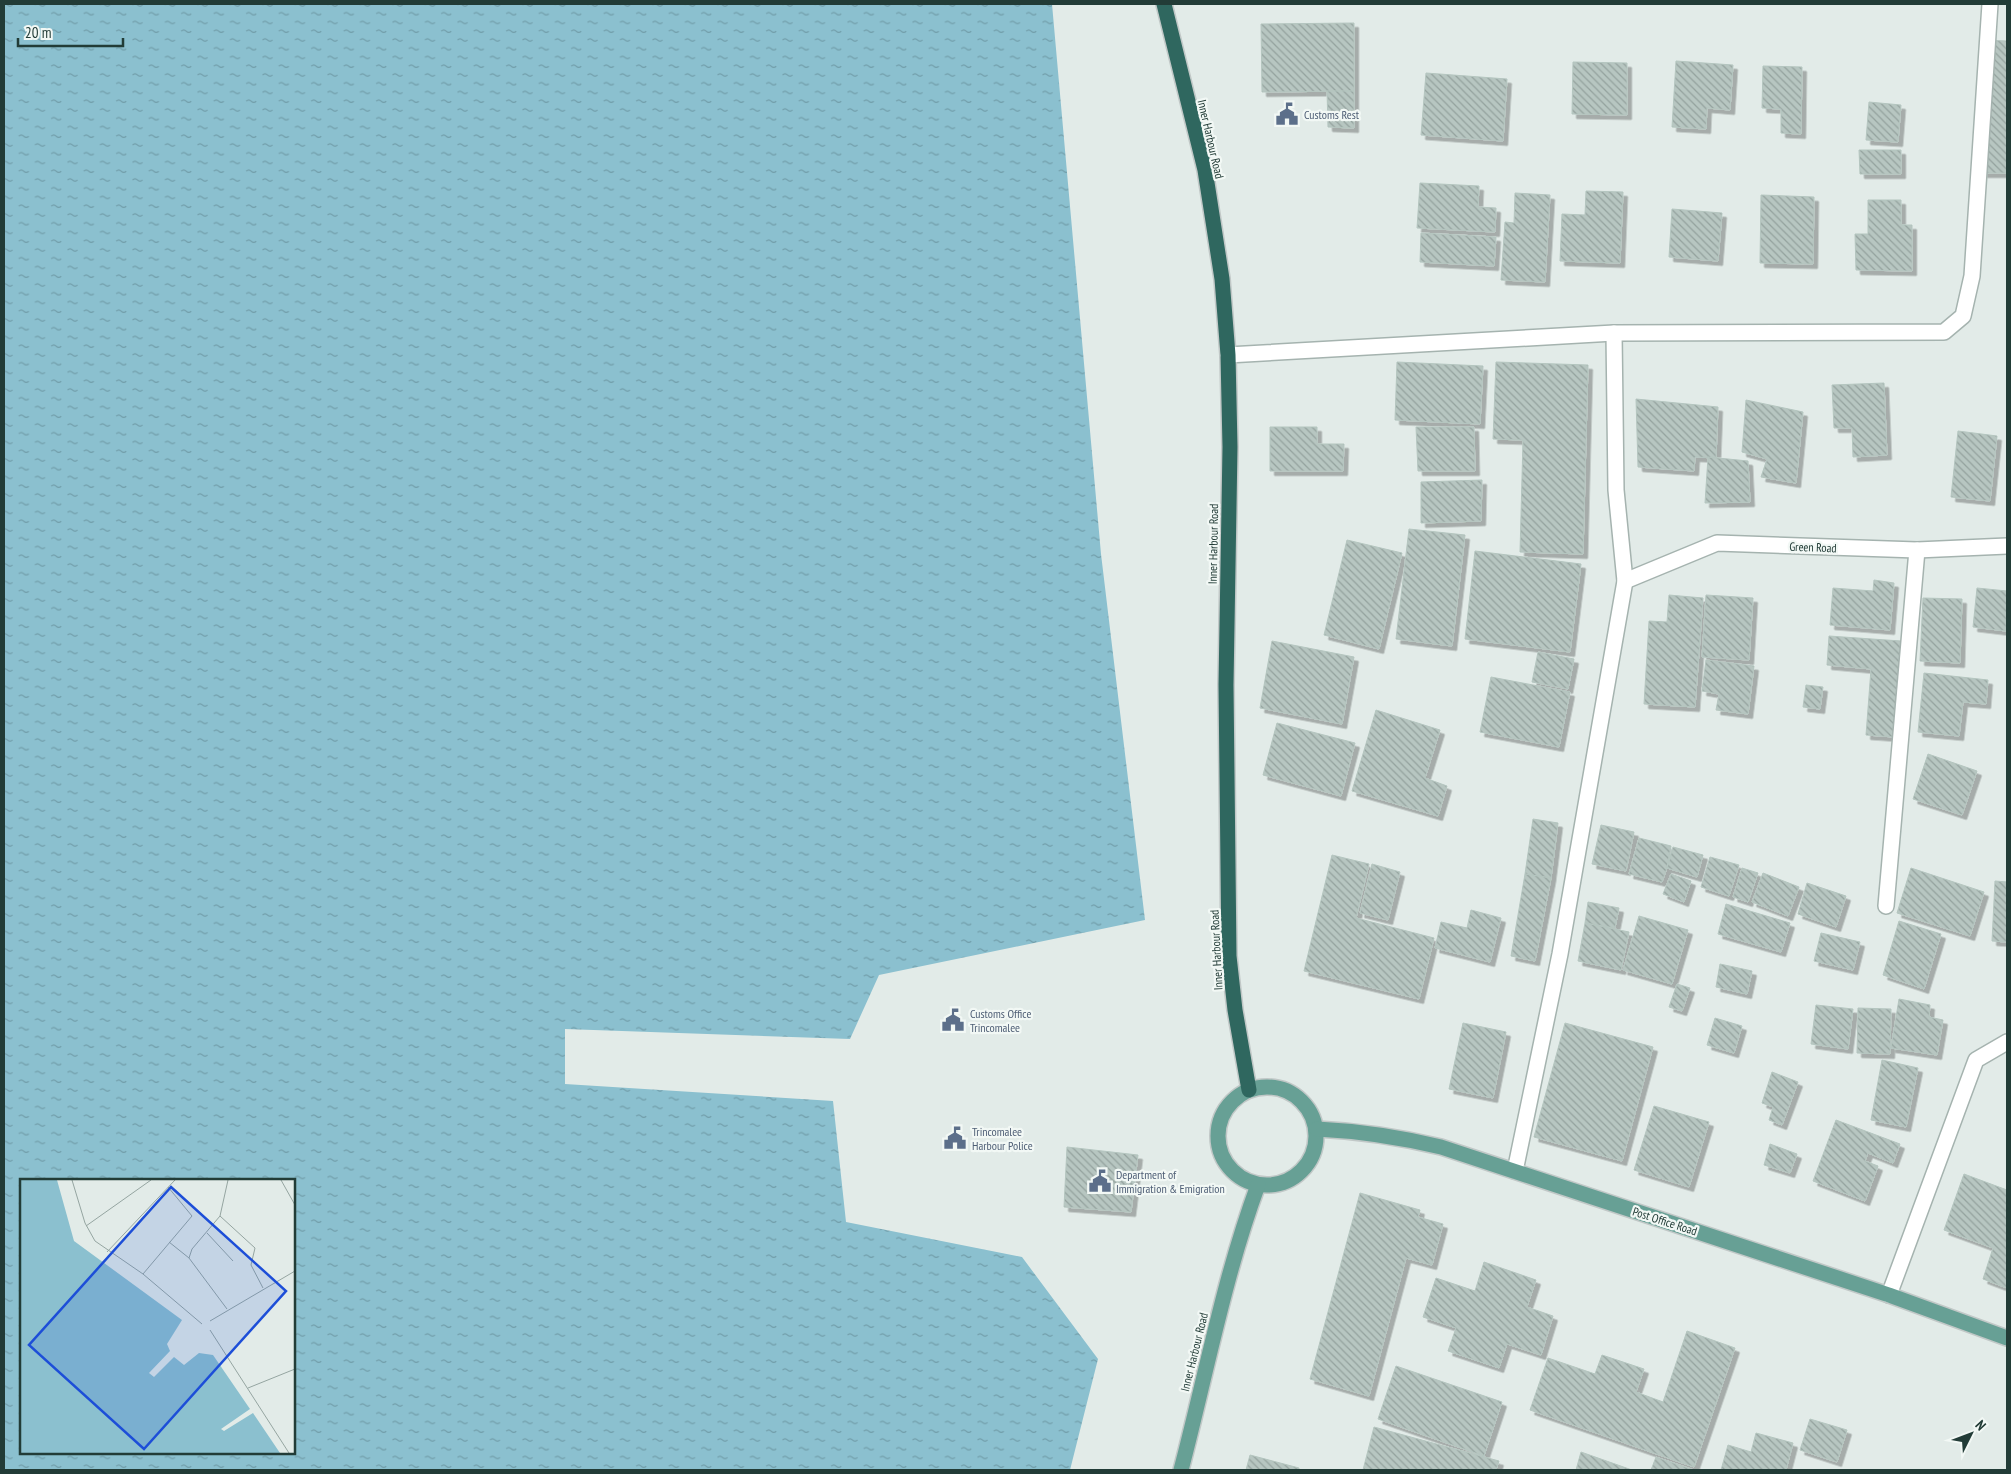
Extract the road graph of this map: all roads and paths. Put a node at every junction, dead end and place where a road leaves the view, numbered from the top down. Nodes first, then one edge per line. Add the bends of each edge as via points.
1 (1164, 4) edge
2 (1990, 4) edge
3 (1614, 333) junction
4 (1228, 355) junction
5 (2007, 546) edge
6 (1917, 550) junction
7 (1625, 581) junction
8 (1886, 906) dead end
9 (2007, 1042) edge
10 (1249, 1090) junction
11 (1317, 1129) junction
12 (1515, 1171) junction
13 (1258, 1185) junction
14 (1889, 1295) junction
15 (2007, 1338) edge
16 (1181, 1470) edge

1 - 4 highway, Inner Harbour Road via 1205,170 1222,279
2 - 3 street via 1972,276 1963,316 1944,332
3 - 4 street
3 - 7 street via 1616,490
4 - 10 highway, Inner Harbour Road via 1230,447 1226,695 1229,956 1236,1020
5 - 6 street, Green Road
6 - 7 street, Green Road via 1717,543
6 - 8 street
7 - 12 street via 1560,954
9 - 14 street via 1976,1060
10 - 11 main road via 1264,1087 1292,1093 1304,1103
10 - 13 main road via 1238,1096 1222,1116 1218,1140 1221,1153 1235,1174
11 - 12 main road, Post Office Road via 1391,1136 1441,1147
11 - 13 main road via 1314,1152 1302,1172 1274,1186
12 - 14 main road, Post Office Road
13 - 16 main road, Inner Harbour Road via 1224,1294
14 - 15 main road, Post Office Road

